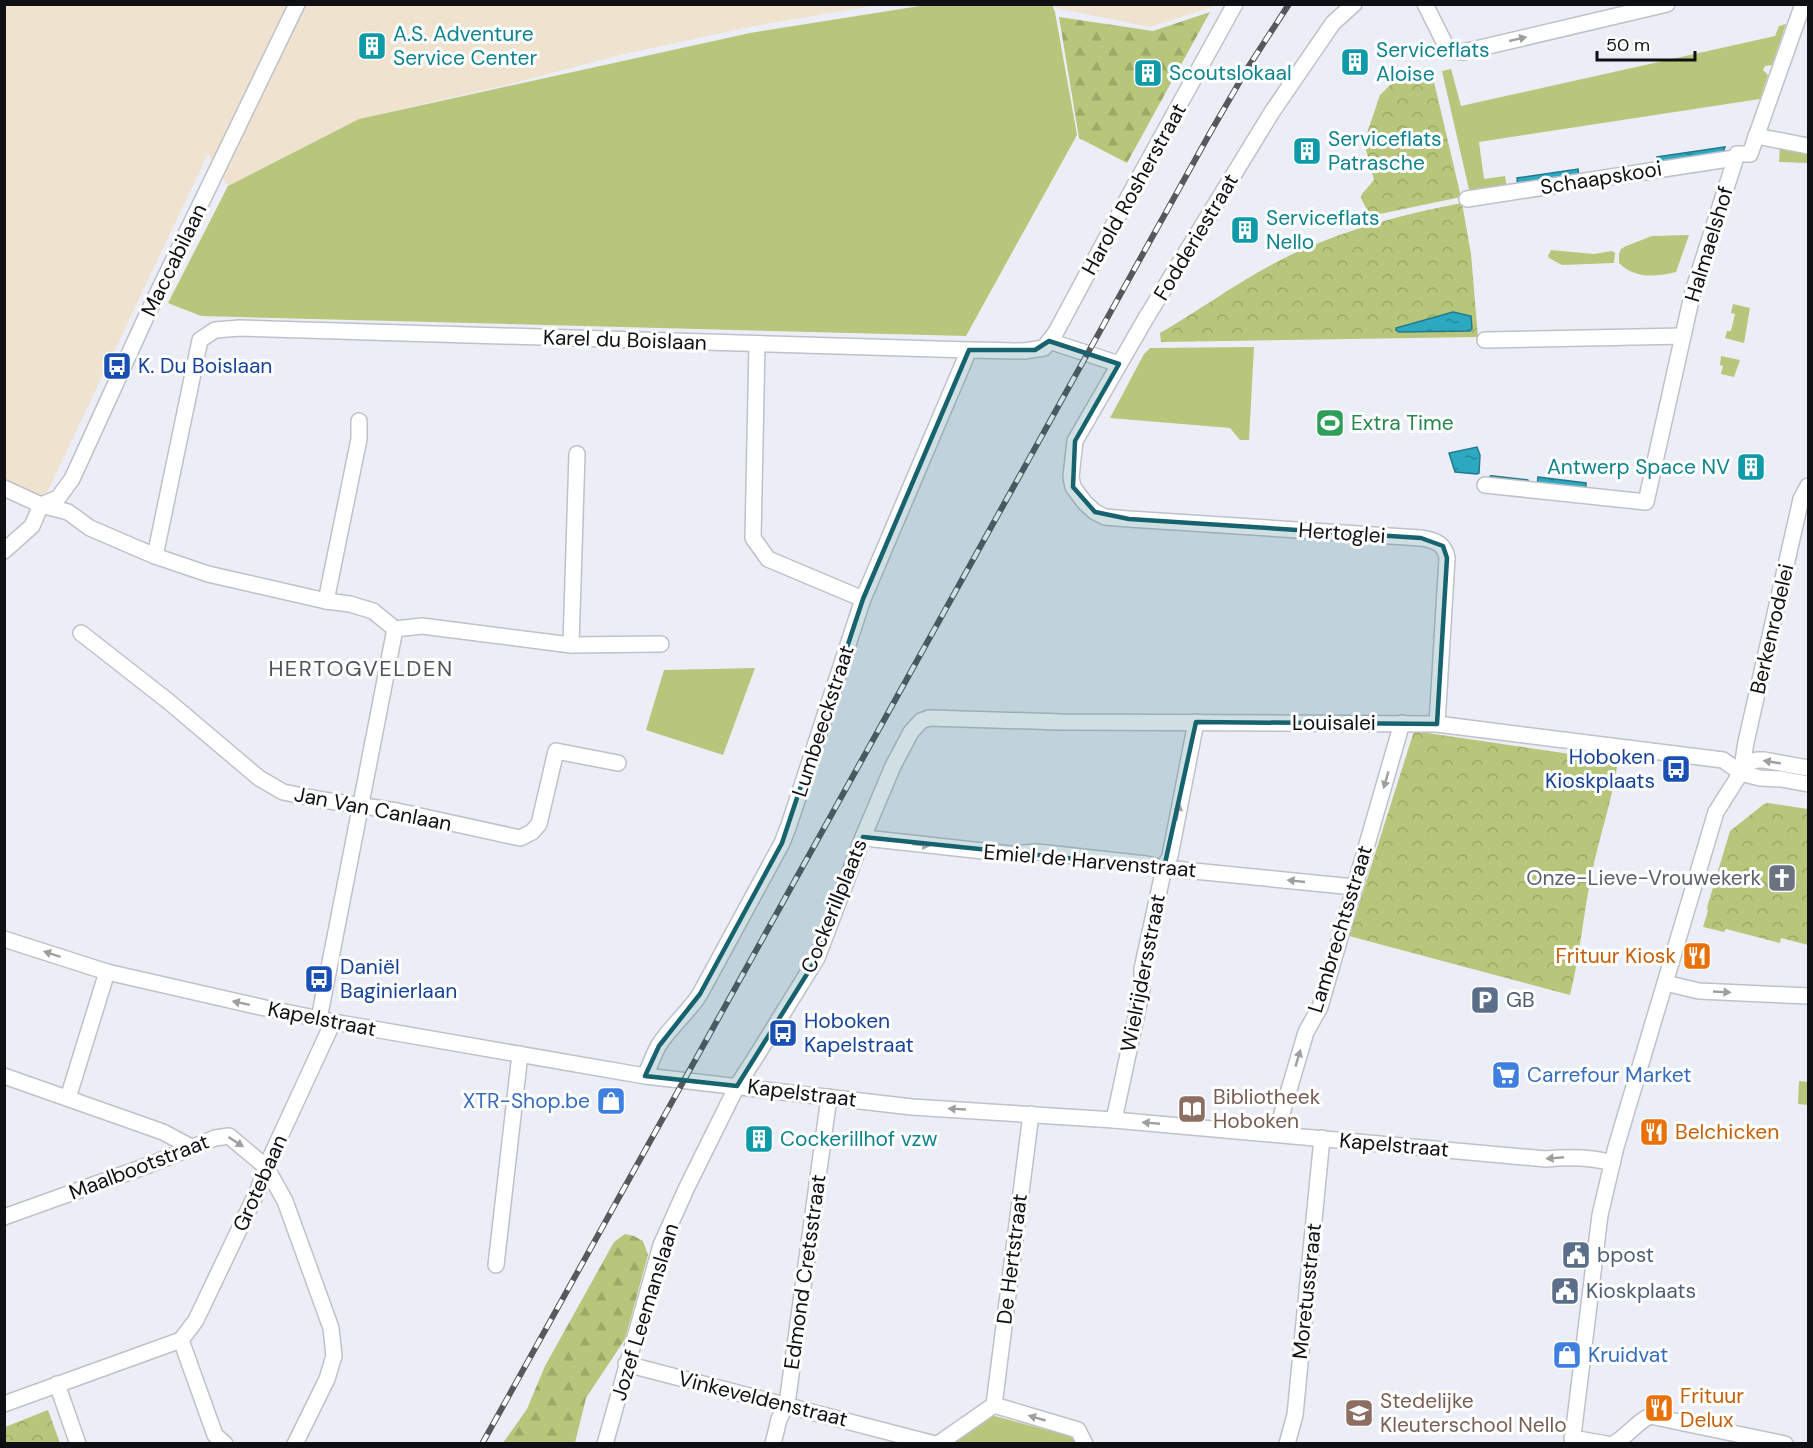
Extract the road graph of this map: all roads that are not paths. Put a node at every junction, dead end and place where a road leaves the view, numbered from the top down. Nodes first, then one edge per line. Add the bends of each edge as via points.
1 (297, 4) edge
2 (1235, 4) edge
3 (1354, 4) edge
4 (1425, 4) edge
5 (1667, 4) edge
6 (1803, 4) edge
7 (1756, 136) junction
8 (1809, 146) edge
9 (1735, 158) junction
10 (1467, 199) dead end
11 (1683, 336) junction
12 (1485, 340) dead end
13 (1049, 341) junction
14 (758, 344) junction
15 (969, 350) junction
16 (1119, 364) junction
17 (359, 421) dead end
18 (577, 454) dead end
19 (1485, 485) dead end
20 (1809, 486) edge
21 (1073, 487) joint
22 (4, 488) edge
23 (41, 506) junction
24 (4, 551) edge
25 (154, 556) junction
26 (863, 599) junction
27 (326, 602) junction
28 (395, 629) junction
29 (81, 633) dead end
30 (661, 644) dead end
31 (571, 645) junction
32 (921, 721) joint
33 (1196, 722) junction
34 (1402, 723) junction
35 (1437, 724) junction
36 (618, 763) dead end
37 (1809, 768) edge
38 (1741, 773) junction
39 (1809, 784) edge
40 (361, 807) junction
41 (863, 837) junction
42 (1164, 868) junction
43 (1354, 887) junction
44 (4, 939) edge
45 (107, 972) junction
46 (1665, 983) junction
47 (1809, 996) edge
48 (326, 1020) junction
49 (520, 1054) junction
50 (4, 1076) edge
51 (645, 1076) junction
52 (737, 1086) junction
53 (829, 1097) junction
54 (68, 1098) junction
55 (1030, 1114) junction
56 (1114, 1120) junction
57 (1276, 1134) junction
58 (1322, 1138) junction
59 (191, 1147) junction
60 (1612, 1163) junction
61 (266, 1167) junction
62 (4, 1217) edge
63 (496, 1265) dead end
64 (181, 1340) junction
65 (626, 1364) junction
66 (57, 1384) junction
67 (4, 1404) edge
68 (787, 1404) junction
69 (994, 1405) junction
70 (1572, 1441) edge
71 (78, 1443) edge
72 (225, 1443) edge
73 (295, 1443) edge
74 (605, 1443) edge
75 (773, 1443) edge
76 (936, 1443) edge
77 (1085, 1443) edge
78 (1287, 1443) edge
79 (1615, 1443) edge
80 (1785, 1443) edge

1 - 23 street, Maccabilaan via 72,479 58,498
2 - 13 street, Harold Rosherstraat
3 - 16 street, Fodderiestraat via 1333,23 1272,112
4 -> 5 street via 1446,46 1457,52
6 - 7 street, Halmaelshof
7 - 8 street
7 - 9 street, Halmaelshof via 1750,154 1737,154
9 - 10 street, Schaapskooi
9 - 11 street, Halmaelshof via 1693,291
11 - 12 street
11 - 19 street, Halmaelshof via 1646,502
13 - 15 street, Karel du Boislaan via 1044,348 1035,350
13 - 16 street
14 - 15 street, Karel du Boislaan
14 - 25 street, Karel du Boislaan via 215,330 200,340
14 - 26 street via 753,538 768,559
15 - 26 street, Lumbeeckstraat
16 - 21 street, Fodderiestraat via 1075,441
17 - 27 street via 359,440
18 - 31 street
20 - 38 street, Berkenrodelei via 1801,499
21 - 35 street, Hertoglei via 1085,503 1105,517 1422,538 1443,546 1448,558
22 - 23 street
23 - 24 street via 32,526
23 - 25 street via 68,512 90,528
25 - 27 street via 208,574
26 - 51 street, Lumbeeckstraat via 782,843 700,994 658,1046
27 - 28 street via 373,611
28 - 31 street via 422,626
28 - 40 street
29 - 40 street, Jan Van Canlaan via 263,780 283,792
30 - 31 street
32 - 33 street, Louisalei via 928,718
32 - 41 street, Cockerillplaats via 893,766
33 - 34 street, Louisalei
42 -> 33 street, Wielrijdersstraat via 1170,856
34 - 35 street, Louisalei
34 -> 43 street, Lambrechtsstraat
35 - 38 street, Louisalei via 1722,760
36 - 40 street, Jan Van Canlaan via 556,751 539,824 520,838
37 -> 38 street via 1756,760
38 - 39 street, Louisalei
38 - 46 street via 1716,812
40 - 48 street
41 -> 42 street, Emiel de Harvenstraat
41 - 52 street, Cockerillplaats via 817,958
43 -> 42 street, Emiel de Harvenstraat
42 - 56 street, Wielrijdersstraat
57 -> 43 street, Lambrechtsstraat via 1306,1032 1320,1007
45 -> 44 street, Kapelstraat
48 -> 45 street, Kapelstraat
45 - 54 street
46 -> 47 street via 1699,991
46 - 60 street
48 - 49 street, Kapelstraat
48 - 61 street, Grotebaan
49 - 51 street, Kapelstraat
49 - 63 street
50 - 54 street
51 - 52 street, Kapelstraat
52 - 53 street, Kapelstraat
52 - 65 street, Jozef Leemanslaan via 661,1245
55 -> 53 street, Kapelstraat
53 - 68 street, Edmond Cretsstraat
54 - 59 street via 163,1132
55 - 56 street, Kapelstraat
55 - 69 street, De Hertstraat
57 -> 56 street, Kapelstraat
57 - 58 street, Kapelstraat
60 -> 58 street, Kapelstraat
58 - 78 street, Moretusstraat via 1295,1415
59 -> 61 street, Maalbootstraat via 229,1136
59 - 62 street, Maalbootstraat
60 - 70 street via 1600,1215
61 - 64 street, Grotebaan via 196,1320
61 - 73 street via 285,1201 325,1309 333,1342 334,1356 327,1379
64 - 66 street
64 - 72 street via 215,1435
65 - 68 street, Vinkeveldenstraat
65 - 74 street, Jozef Leemanslaan
66 - 67 street
66 - 71 street
68 - 75 street, Edmond Cretsstraat
68 - 76 street, Vinkeveldenstraat
69 - 76 street
77 -> 69 street via 1078,1430
70 - 79 street
79 - 80 street via 1650,1416

